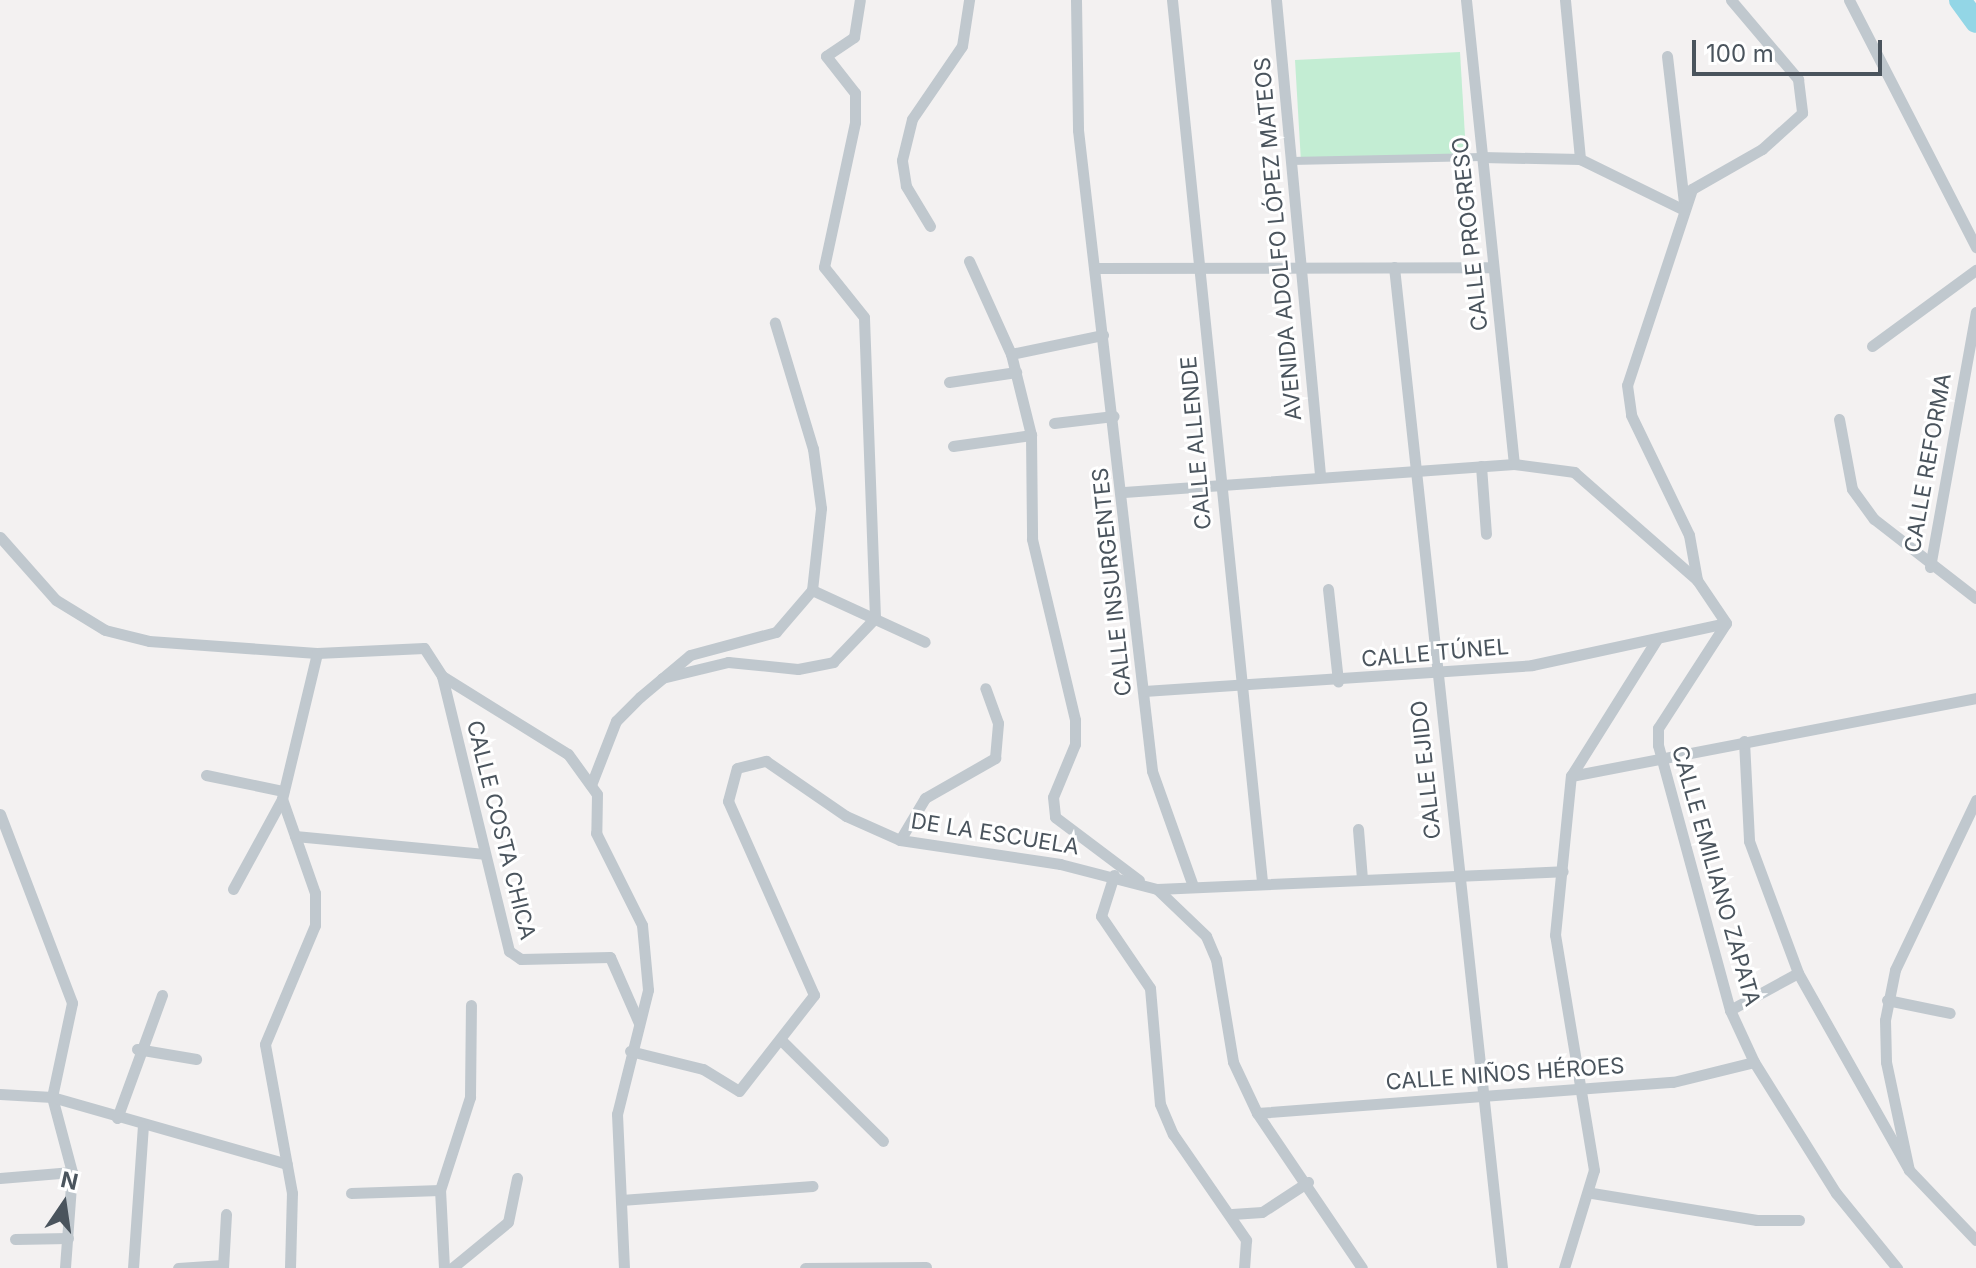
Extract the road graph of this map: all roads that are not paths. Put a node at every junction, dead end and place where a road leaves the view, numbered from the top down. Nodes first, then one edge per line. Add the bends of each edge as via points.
1 (860, 0) edge
2 (969, 0) edge
3 (1076, 0) edge
4 (1172, 0) edge
5 (1276, 0) edge
6 (1466, 0) edge
7 (1565, 0) edge
8 (1731, 0) edge
9 (1849, 0) edge
10 (1667, 56) dead end
11 (1482, 157) junction
12 (1580, 159) junction
13 (1291, 161) junction
14 (1683, 207) junction
15 (930, 226) dead end
16 (1976, 247) edge
17 (969, 261) dead end
18 (1298, 266) junction
19 (1394, 267) junction
20 (1492, 267) junction
21 (1095, 268) junction
22 (1200, 270) junction
23 (1976, 270) edge
24 (1976, 312) edge
25 (775, 323) dead end
26 (1103, 335) junction
27 (1872, 346) dead end
28 (1011, 354) junction
29 (1016, 372) junction
30 (949, 382) dead end
31 (1114, 416) junction
32 (1839, 419) dead end
33 (1054, 423) dead end
34 (1031, 435) junction
35 (953, 446) dead end
36 (1514, 464) junction
37 (1481, 466) junction
38 (1415, 470) junction
39 (1320, 474) junction
40 (1220, 482) junction
41 (1124, 492) junction
42 (1486, 534) dead end
43 (0, 537) edge
44 (1930, 567) junction
45 (1697, 580) junction
46 (1328, 589) dead end
47 (812, 590) junction
48 (1976, 598) edge
49 (875, 618) junction
50 (1726, 623) junction
51 (1657, 639) junction
52 (925, 642) dead end
53 (317, 653) junction
54 (1436, 675) junction
55 (442, 676) junction
56 (662, 678) junction
57 (1338, 681) junction
58 (1240, 686) junction
59 (985, 688) dead end
60 (1144, 691) junction
61 (1976, 698) edge
62 (1744, 741) junction
63 (1662, 760) junction
64 (206, 775) dead end
65 (1571, 776) junction
66 (591, 785) junction
67 (282, 795) junction
68 (1976, 800) edge
69 (0, 814) edge
70 (1358, 829) dead end
71 (295, 836) junction
72 (900, 840) junction
73 (484, 854) junction
74 (1563, 871) junction
75 (1114, 875) junction
76 (1362, 879) junction
77 (1458, 880) junction
78 (1262, 882) junction
79 (1143, 883) junction
80 (1193, 886) junction
81 (233, 889) dead end
82 (1157, 889) junction
83 (1798, 973) junction
84 (162, 995) dead end
85 (1887, 1000) junction
86 (471, 1005) dead end
87 (1730, 1010) junction
88 (1950, 1013) dead end
89 (639, 1023) junction
90 (782, 1041) junction
91 (137, 1049) junction
92 (630, 1051) junction
93 (196, 1059) dead end
94 (1754, 1062) junction
95 (1579, 1089) junction
96 (1484, 1093) junction
97 (0, 1094) edge
98 (52, 1097) junction
99 (1257, 1113) junction
100 (117, 1118) junction
101 (143, 1126) junction
102 (883, 1141) dead end
103 (287, 1164) junction
104 (1909, 1170) junction
105 (72, 1172) junction
106 (0, 1178) edge
107 (517, 1178) dead end
108 (1308, 1182) junction
109 (812, 1186) dead end
110 (440, 1190) junction
111 (351, 1193) dead end
112 (1592, 1193) junction
113 (621, 1200) junction
114 (226, 1214) dead end
115 (1232, 1214) junction
116 (1799, 1220) dead end
117 (68, 1238) junction
118 (15, 1239) dead end
119 (1976, 1240) edge
120 (223, 1266) edge
121 (926, 1267) edge
122 (65, 1268) edge
123 (133, 1268) edge
124 (178, 1268) edge
125 (290, 1268) edge
126 (444, 1268) edge
127 (452, 1268) edge
128 (624, 1268) edge
129 (805, 1268) edge
130 (1244, 1268) edge
131 (1362, 1268) edge
132 (1502, 1268) edge
133 (1564, 1268) edge
134 (1897, 1268) edge

1 - 49 street via 854,37 826,56 855,93 824,267 864,317 868,342
2 - 15 street via 962,46 912,119 902,160 906,186
3 - 21 street, CALLE INSURGENTES via 1078,130
4 - 22 street, CALLE ALLENDE
5 - 13 street, AVENIDA ADOLFO LÓPEZ MATEOS
6 - 11 street, CALLE PROGRESO
7 - 12 street
8 - 14 street via 1798,79 1802,113 1762,149 1705,176
9 - 16 street
10 - 14 street
11 - 12 street
11 - 13 street
11 - 20 street, CALLE PROGRESO
12 - 14 street
13 - 18 street, AVENIDA ADOLFO LÓPEZ MATEOS
14 - 45 street via 1627,385 1631,415 1689,535
17 - 28 street
18 - 19 street
18 - 22 street
18 - 39 street, AVENIDA ADOLFO LÓPEZ MATEOS
19 - 20 street
19 - 38 street, CALLE EJIDO
20 - 36 street, CALLE PROGRESO
21 - 22 street
21 - 26 street, CALLE INSURGENTES
22 - 40 street, CALLE ALLENDE
23 - 27 street
24 - 44 street, CALLE REFORMA
25 - 47 street via 813,449 821,508
26 - 28 street
26 - 31 street, CALLE INSURGENTES
28 - 29 street
29 - 30 street
29 - 34 street
31 - 33 street
31 - 41 street, CALLE INSURGENTES
32 - 44 street via 1852,489 1874,519
34 - 35 street
34 - 79 street via 1032,539 1075,720 1075,744 1053,797 1055,817
36 - 37 street
36 - 45 street via 1574,472
37 - 38 street
37 - 42 street
38 - 39 street
38 - 54 street, CALLE EJIDO
39 - 40 street
40 - 41 street
40 - 58 street, CALLE ALLENDE
41 - 60 street, CALLE INSURGENTES
43 - 53 street via 56,600 105,630 149,641
44 - 48 street, CALLE REFORMA
45 - 50 street
46 - 57 street
47 - 49 street
47 - 56 street via 776,632 690,655
49 - 52 street
49 - 56 street via 833,662 798,669 728,662
50 - 51 street, CALLE TÚNEL
50 - 63 street, CALLE EMILIANO ZAPATA via 1658,728
51 - 54 street, CALLE TÚNEL via 1532,665
51 - 65 street
53 - 55 street, CALLE COSTA CHICA via 424,648
53 - 67 street
54 - 57 street, CALLE TÚNEL
54 - 77 street, CALLE EJIDO
55 - 66 street via 560,747
55 - 73 street, CALLE COSTA CHICA
56 - 66 street via 616,721
57 - 58 street, CALLE TÚNEL
58 - 60 street, CALLE TÚNEL
58 - 78 street, CALLE ALLENDE
59 - 72 street via 998,723 995,758 925,798
60 - 80 street, CALLE INSURGENTES via 1152,771
61 - 62 street
62 - 63 street
62 - 83 street via 1749,841
63 - 65 street
63 - 87 street, CALLE EMILIANO ZAPATA
64 - 67 street
65 - 74 street
66 - 89 street via 599,801 596,833 642,925 648,990
67 - 71 street
67 - 81 street
68 - 85 street
69 - 98 street via 72,1003
70 - 76 street
71 - 73 street
71 - 103 street via 315,893 315,925 265,1044
72 - 75 street, DE LA ESCUELA
72 - 90 street, DE LA ESCUELA via 846,816 766,761 749,759 737,768 728,801 815,985
73 - 89 street, CALLE COSTA CHICA via 509,951 521,959 610,957
74 - 77 street
74 - 95 street via 1555,935
75 - 79 street, DE LA ESCUELA
75 - 115 street via 1101,916 1150,988 1160,1104 1173,1134
76 - 77 street
76 - 78 street
77 - 96 street, CALLE EJIDO
78 - 80 street
79 - 82 street, DE LA ESCUELA
80 - 82 street
82 - 99 street via 1206,936 1216,959 1233,1062
83 - 87 street
83 - 104 street
84 - 91 street
85 - 88 street
85 - 104 street via 1886,1062
86 - 110 street via 470,1097
87 - 94 street, CALLE EMILIANO ZAPATA
89 - 92 street
90 - 92 street via 739,1091 703,1069
90 - 102 street
91 - 93 street
91 - 100 street
92 - 113 street via 617,1114
94 - 95 street, CALLE NIÑOS HÉROES via 1673,1082
94 - 134 street, CALLE EMILIANO ZAPATA via 1836,1193
95 - 96 street, CALLE NIÑOS HÉROES
95 - 112 street
96 - 99 street, CALLE NIÑOS HÉROES
96 - 132 street, CALLE EJIDO
97 - 98 street
98 - 100 street
98 - 105 street
99 - 108 street
100 - 101 street
101 - 103 street
101 - 123 street
103 - 125 street
104 - 119 street
105 - 106 street
105 - 117 street
107 - 127 street via 508,1222
108 - 115 street via 1262,1212
108 - 131 street
109 - 113 street
110 - 111 street
110 - 126 street
112 - 116 street via 1757,1220
112 - 133 street
113 - 128 street
114 - 120 street
115 - 130 street via 1246,1240
117 - 118 street
117 - 122 street
120 - 124 street
121 - 129 street

